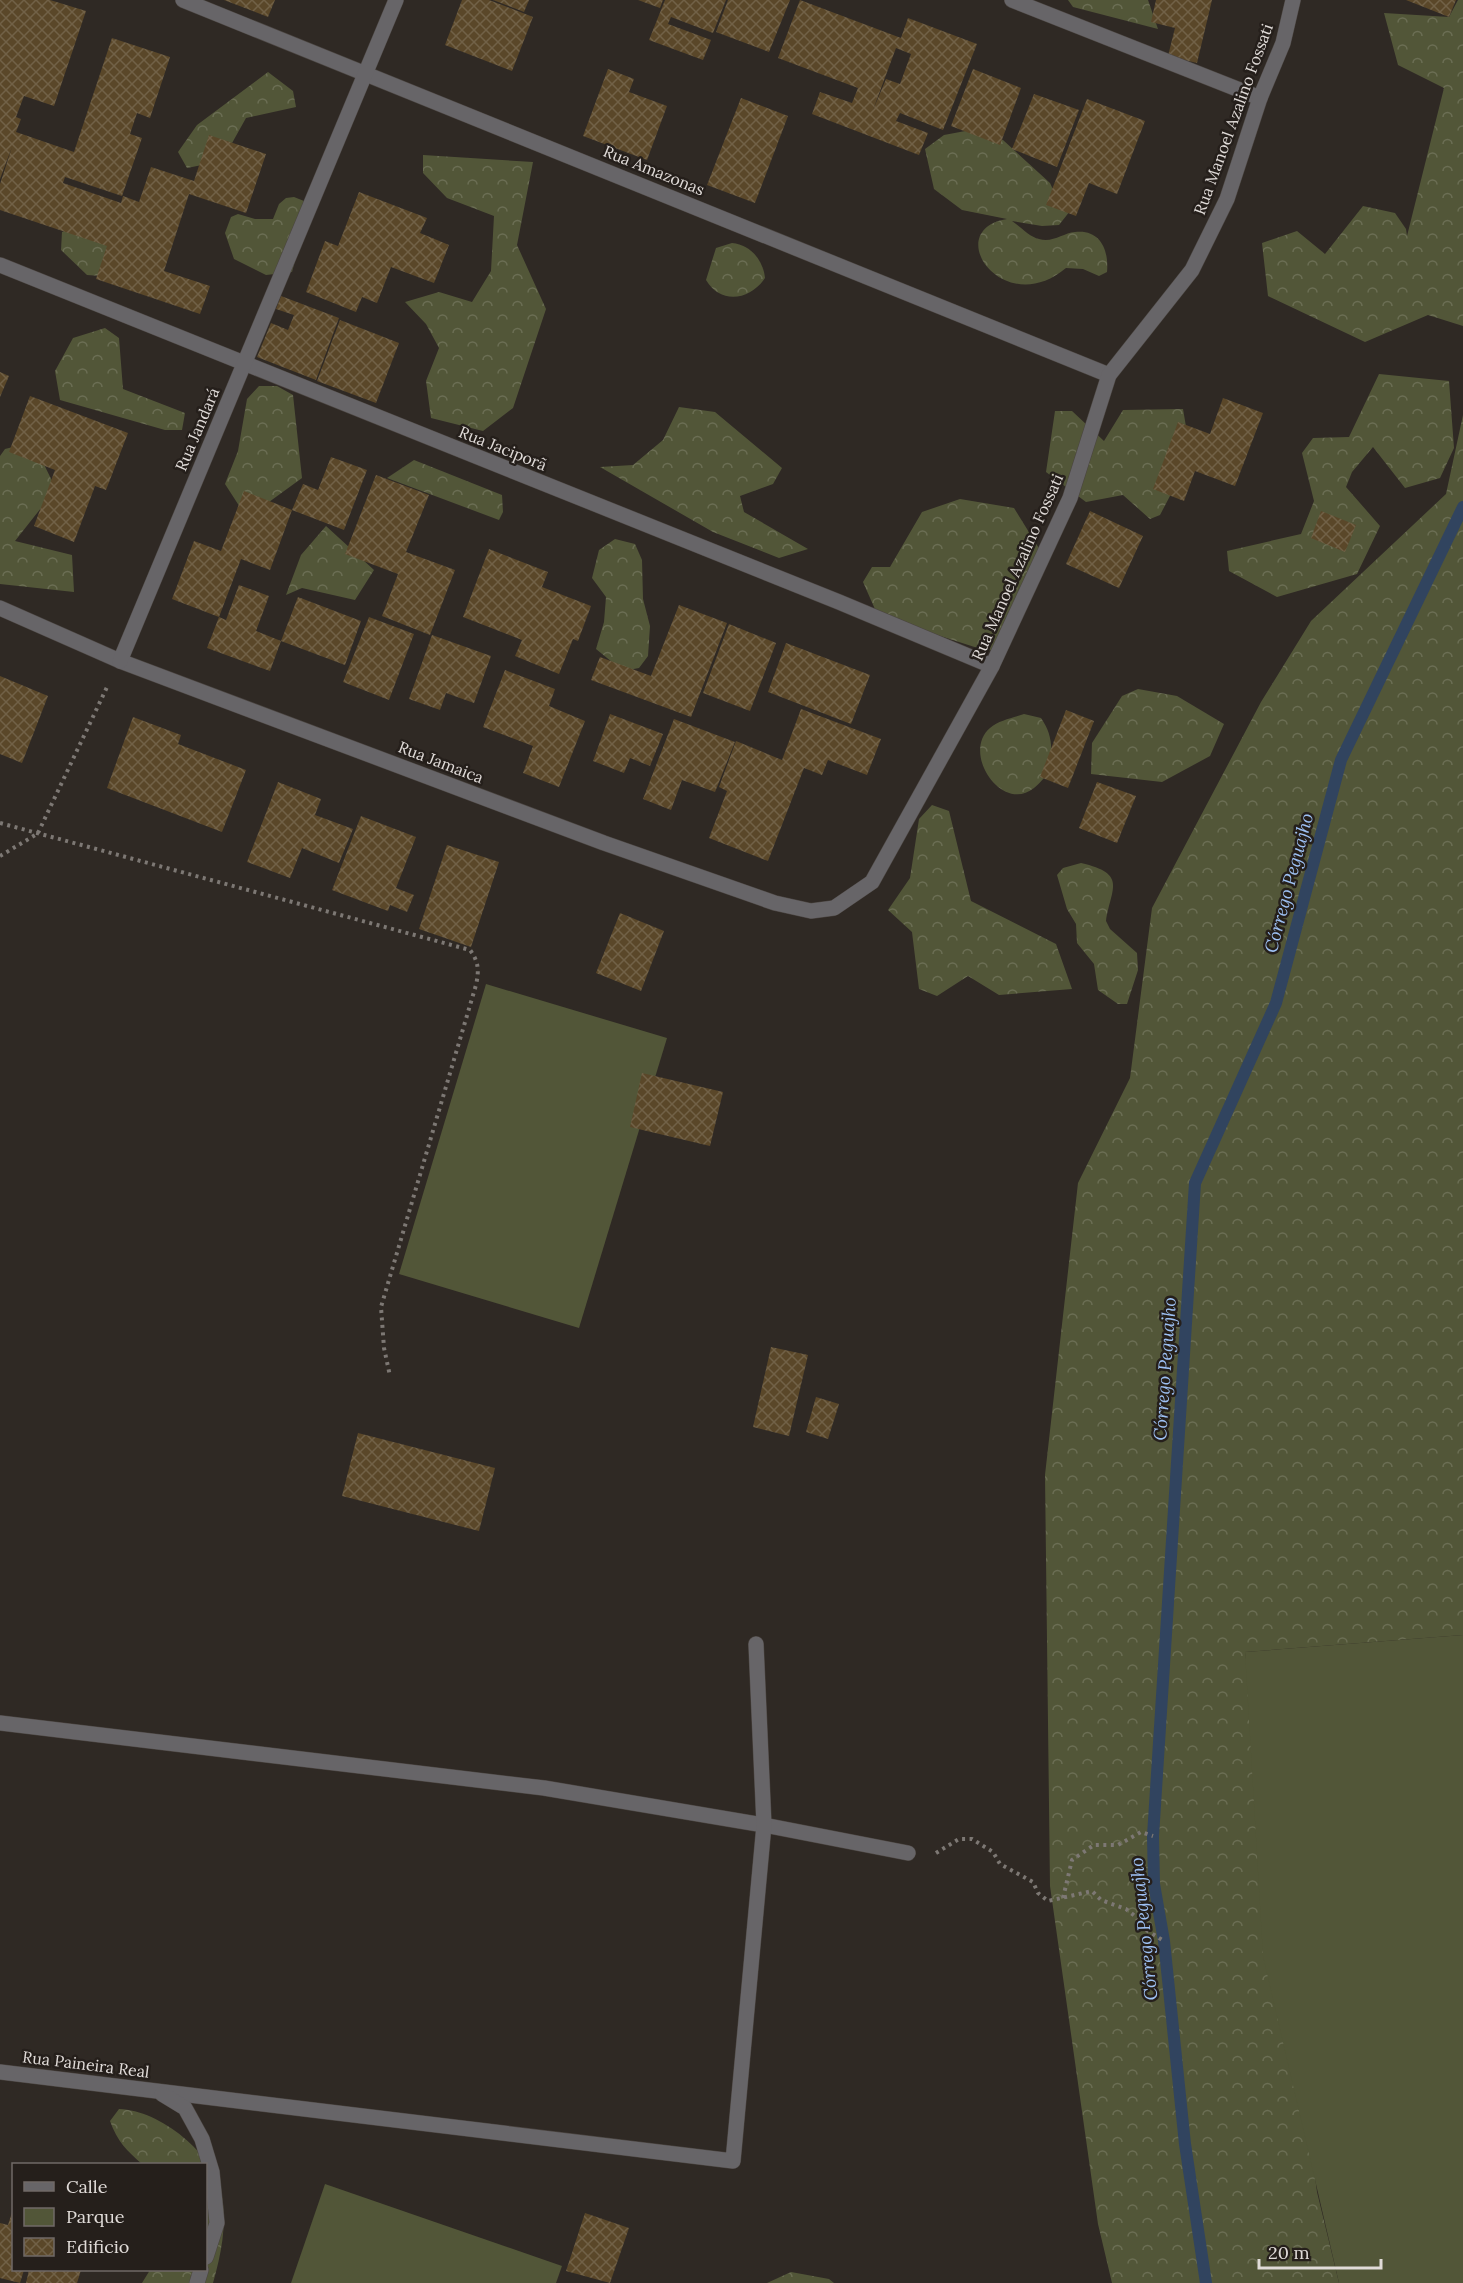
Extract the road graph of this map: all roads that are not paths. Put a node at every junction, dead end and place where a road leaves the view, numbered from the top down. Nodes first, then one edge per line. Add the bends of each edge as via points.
1 (183, 0) edge
2 (396, 0) edge
3 (1012, 0) edge
4 (1293, 0) edge
5 (367, 72) junction
6 (1260, 98) junction
7 (0, 265) edge
8 (243, 364) junction
9 (1109, 375) junction
10 (0, 608) edge
11 (120, 661) junction
12 (992, 666) junction
13 (872, 882) joint
14 (756, 1644) dead end
15 (0, 1724) edge
16 (764, 1825) junction
17 (908, 1853) road end
18 (0, 2072) edge
19 (157, 2091) junction
20 (207, 2254) edge

1 - 5 street, Rua Amazonas
2 - 5 street, Rua Jandará
3 - 6 street
4 - 6 street, Rua Manoel Azalino Fossati via 1283,43
5 - 8 street, Rua Jandará
5 - 9 street, Rua Amazonas
6 - 9 street, Rua Manoel Azalino Fossati via 1227,199 1192,270
7 - 8 street, Rua Jaciporã
8 - 11 street, Rua Jandará
8 - 12 street, Rua Jaciporã
9 - 12 street, Rua Manoel Azalino Fossati via 1070,498
10 - 11 street, Rua Jamaica
11 - 13 street, Rua Jamaica via 593,839 775,903 811,911 834,908
12 - 13 street, Rua Manoel Azalino Fossati
14 - 16 street
15 - 16 street via 544,1788
16 - 17 street
16 - 19 street via 733,2161
18 - 19 street, Rua Paineira Real
19 - 20 street, Rua Paineira Real via 185,2108 202,2139 212,2172 217,2223

